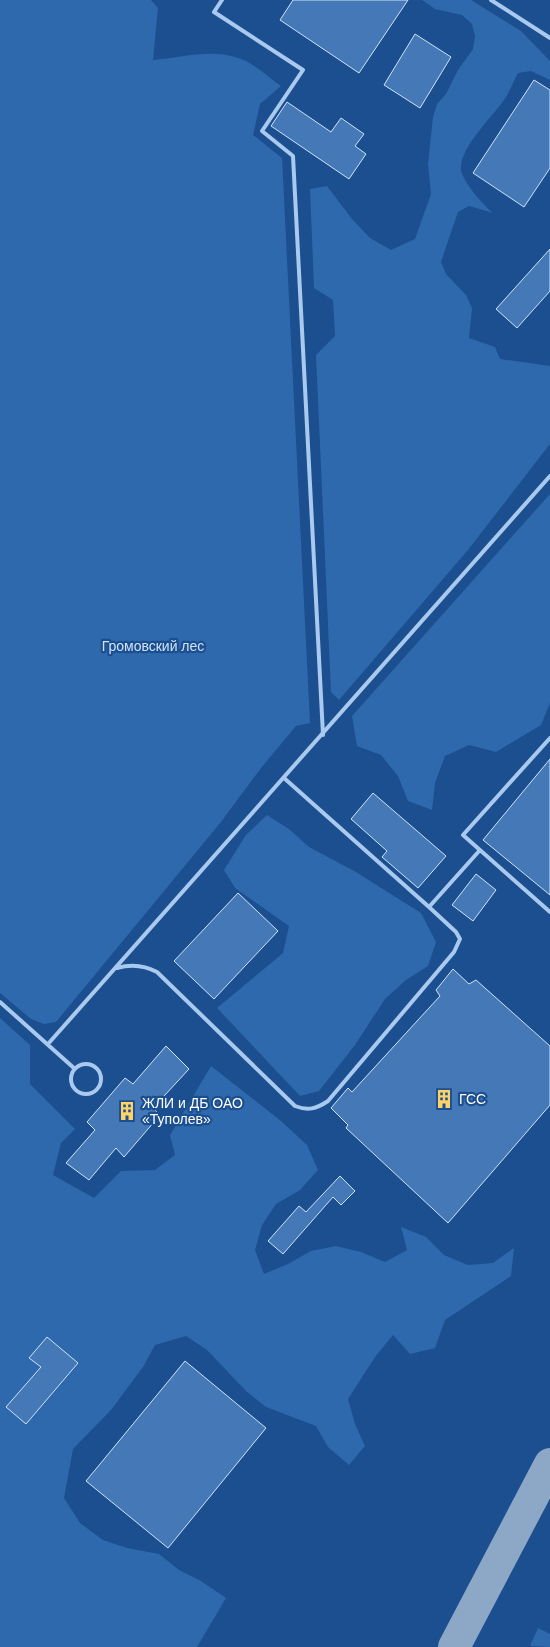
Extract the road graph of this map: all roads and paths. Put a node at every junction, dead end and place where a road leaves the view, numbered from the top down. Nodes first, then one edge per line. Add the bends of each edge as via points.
1 (222, 0) edge
2 (491, 0) edge
3 (550, 38) edge
4 (550, 476) edge
5 (323, 735) junction
6 (550, 738) edge
7 (284, 778) junction
8 (480, 850) junction
9 (429, 907) junction
10 (550, 912) edge
11 (115, 969) junction
12 (0, 1002) edge
13 (48, 1044) junction
14 (75, 1069) junction

1 - 5 lane via 214,12 303,70 262,131 293,156
2 - 3 lane
4 - 5 lane
5 - 7 lane
6 - 8 lane via 463,835
7 - 9 lane
7 - 11 lane
8 - 9 lane
8 - 10 lane
9 - 11 lane via 456,932 460,939 458,945 328,1101 305,1110 295,1106 157,972 135,965
11 - 13 lane
12 - 13 lane
13 - 14 lane
14 - 14 lane via 71,1079 75,1089 85,1094 95,1091 101,1082 96,1068 85,1064

